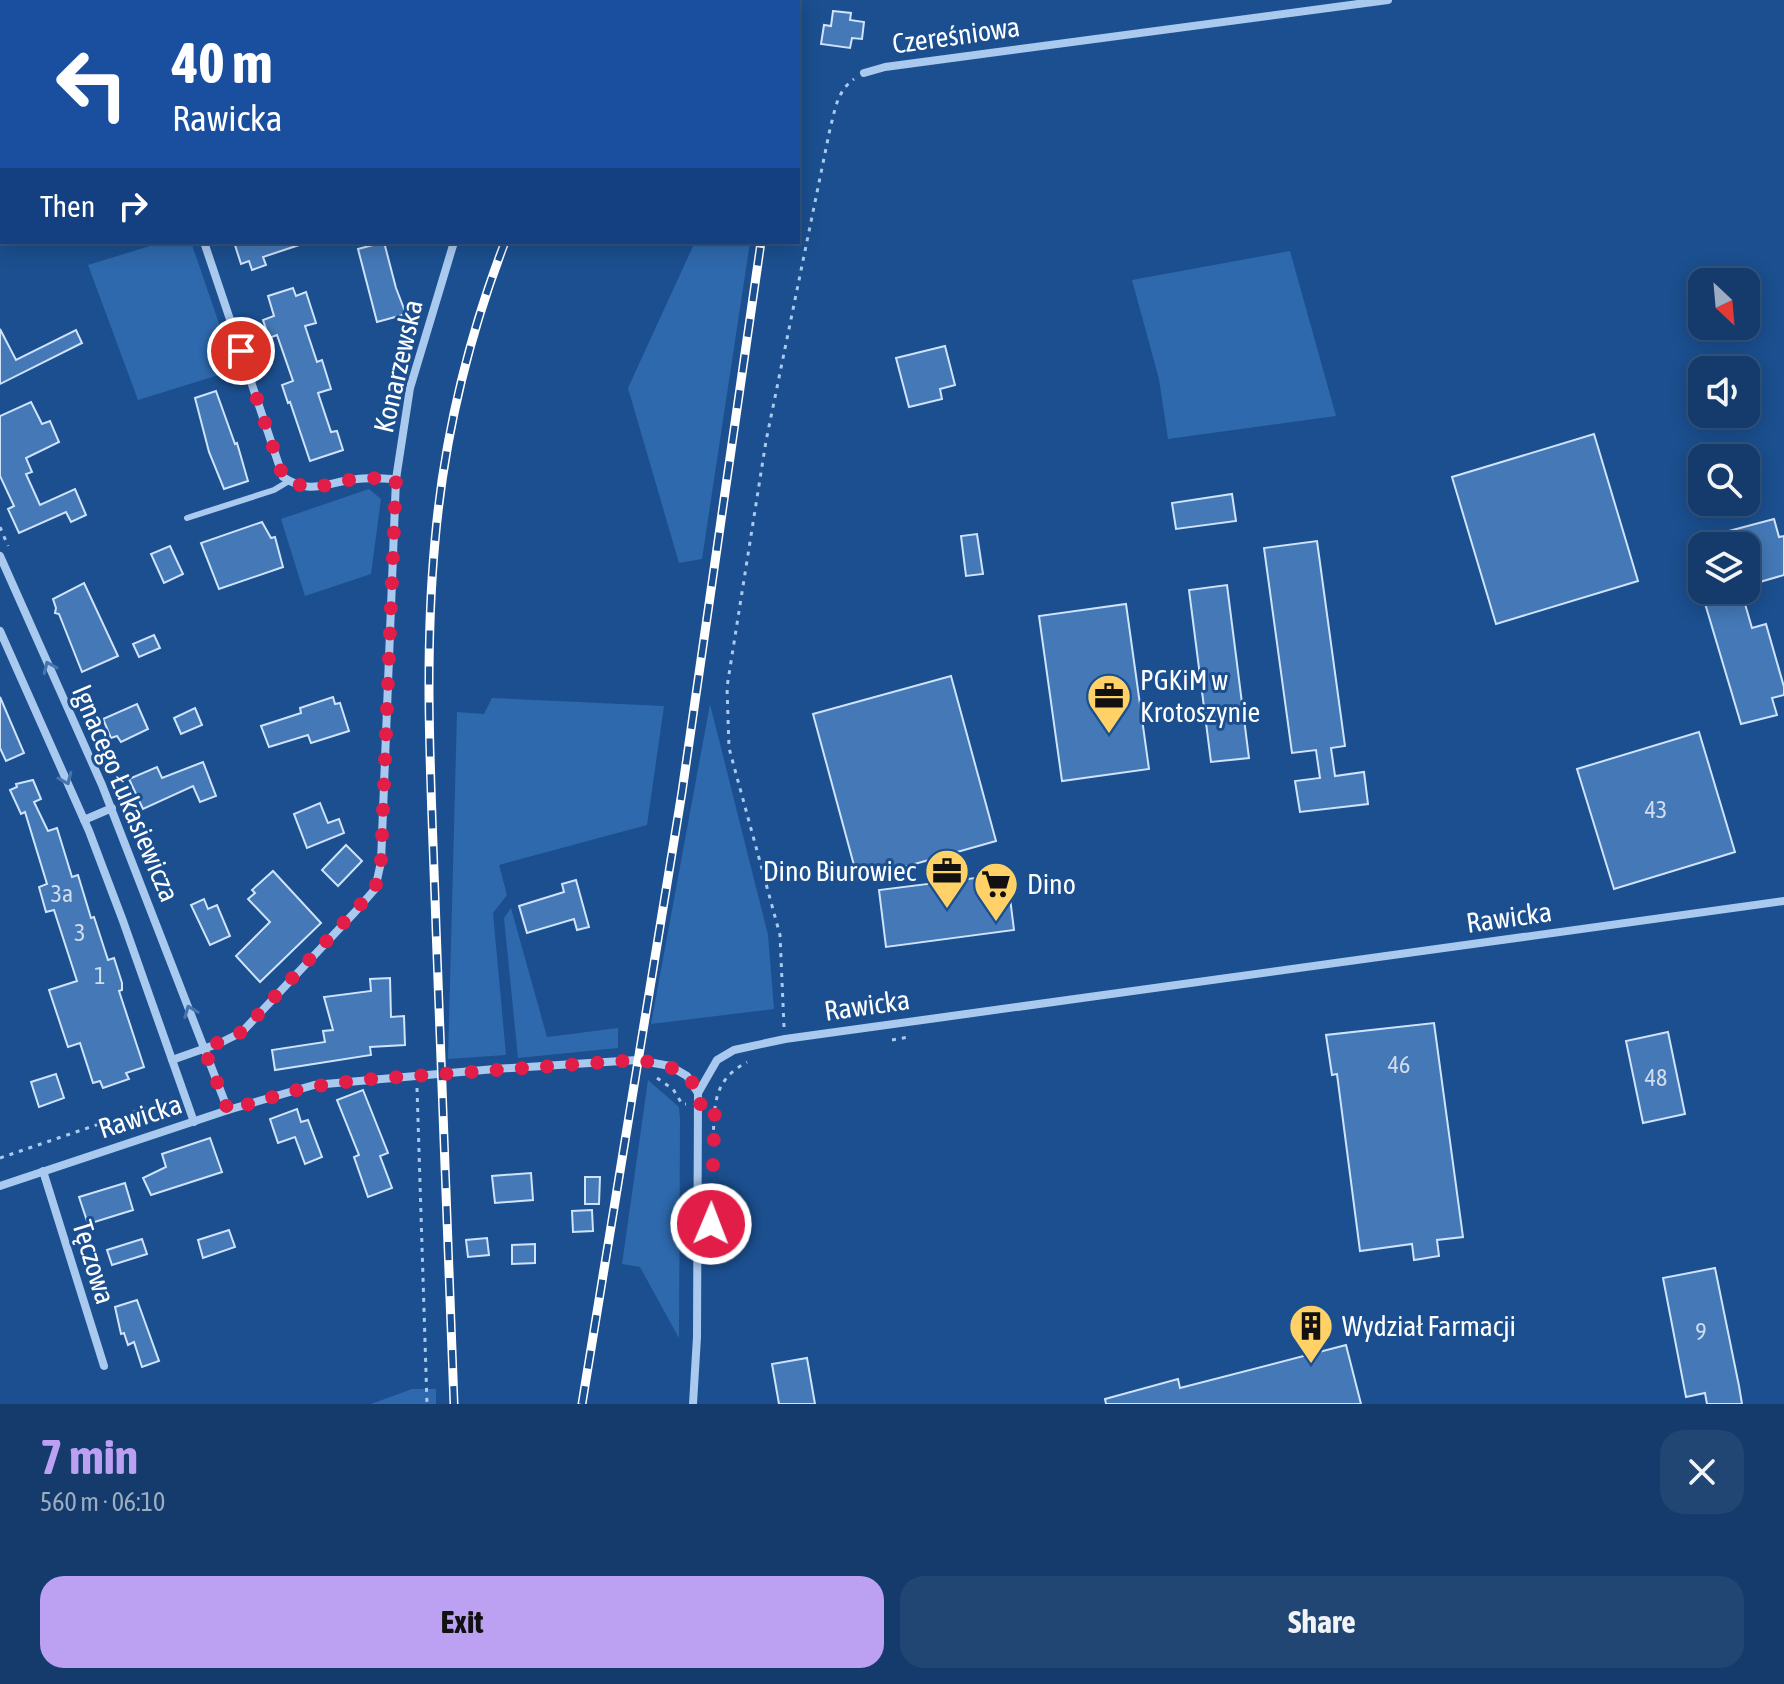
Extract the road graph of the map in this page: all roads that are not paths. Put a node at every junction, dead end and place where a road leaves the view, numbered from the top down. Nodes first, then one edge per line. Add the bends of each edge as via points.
1 (1388, 0) edge
2 (864, 73) road end
3 (205, 244) edge
4 (453, 244) edge
5 (396, 479) junction
6 (289, 481) junction
7 (187, 518) dead end
8 (0, 556) edge
9 (0, 631) edge
10 (112, 808) junction
11 (84, 820) junction
12 (1784, 901) edge
13 (204, 1049) junction
14 (172, 1060) junction
15 (698, 1093) junction
16 (228, 1110) junction
17 (194, 1122) junction
18 (43, 1171) junction
19 (0, 1186) edge
20 (104, 1366) dead end
21 (693, 1404) edge

1 - 2 street, Czereśniowa
3 - 6 street via 283,477
4 - 5 street, Konarzewska via 410,388
5 - 6 street via 357,479 315,488
5 - 13 street, Konarzewska via 381,862 375,889 242,1032
6 - 7 lane
10 -> 8 street, Ignacego Łukasiewicza
9 -> 11 street, Ignacego Łukasiewicza
10 - 11 street
13 -> 10 street, Ignacego Łukasiewicza
11 - 14 street, Ignacego Łukasiewicza
12 - 15 street, Rawicka via 785,1039 734,1050 717,1060
13 - 14 street
13 - 16 street, Ignacego Łukasiewicza
14 - 17 street, Ignacego Łukasiewicza
15 - 16 street, Rawicka via 687,1076 670,1066 637,1060 344,1081
15 - 21 street
16 - 17 street, Rawicka
17 - 18 street, Rawicka
18 - 19 street, Rawicka
18 - 20 street, Tęczowa

